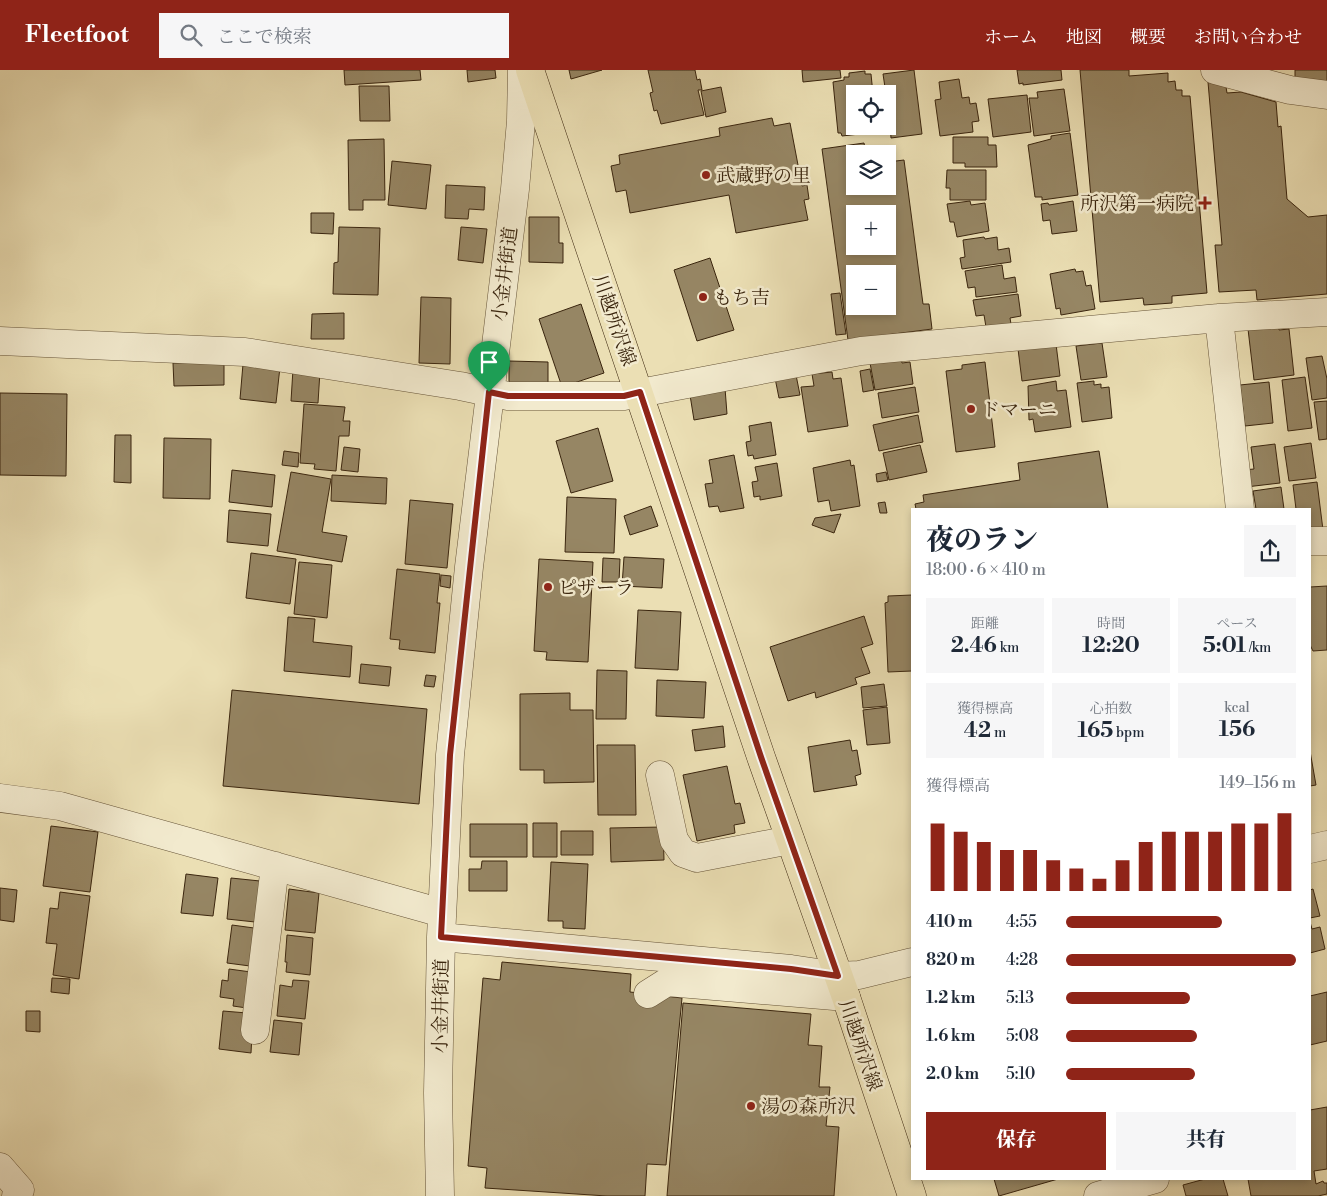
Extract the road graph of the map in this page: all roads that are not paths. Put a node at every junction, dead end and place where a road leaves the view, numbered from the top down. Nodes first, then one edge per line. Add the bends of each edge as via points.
1 (522, 70) edge
2 (530, 70) edge
3 (1216, 70) edge
4 (1327, 95) edge
5 (1327, 312) edge
6 (1219, 318) junction
7 (0, 341) edge
8 (489, 392) junction
9 (640, 392) junction
10 (1240, 508) edge
11 (1311, 541) edge
12 (1327, 541) edge
13 (660, 775) dead end
14 (0, 798) edge
15 (790, 840) junction
16 (1327, 845) edge
17 (1311, 849) edge
18 (275, 866) junction
19 (442, 925) junction
20 (911, 962) edge
21 (842, 987) junction
22 (648, 994) dead end
23 (255, 1030) dead end
24 (0, 1167) edge
25 (1153, 1185) edge
26 (18, 1193) edge
27 (440, 1196) edge
28 (912, 1196) edge
29 (1098, 1196) edge

1 - 8 street, 小金井街道 via 516,179
2 - 9 main road, 川越所沢線
3 - 4 street via 1290,90
5 - 6 street
6 - 9 street via 860,350
6 - 10 street
7 - 8 street via 245,352
8 - 9 street via 508,396 624,396
8 - 19 street, 小金井街道 via 450,755
9 - 15 main road, 川越所沢線
11 - 12 street
13 - 15 street via 674,840 683,853 697,858
14 - 18 street via 60,806
15 - 21 main road, 川越所沢線
16 - 17 street
18 - 19 street
18 - 23 street
19 - 21 street via 791,969
19 - 27 street, 小金井街道 via 438,1093
20 - 21 street via 859,975
21 - 22 street via 667,982
21 - 28 main road, 川越所沢線
24 - 26 street
25 - 29 street

